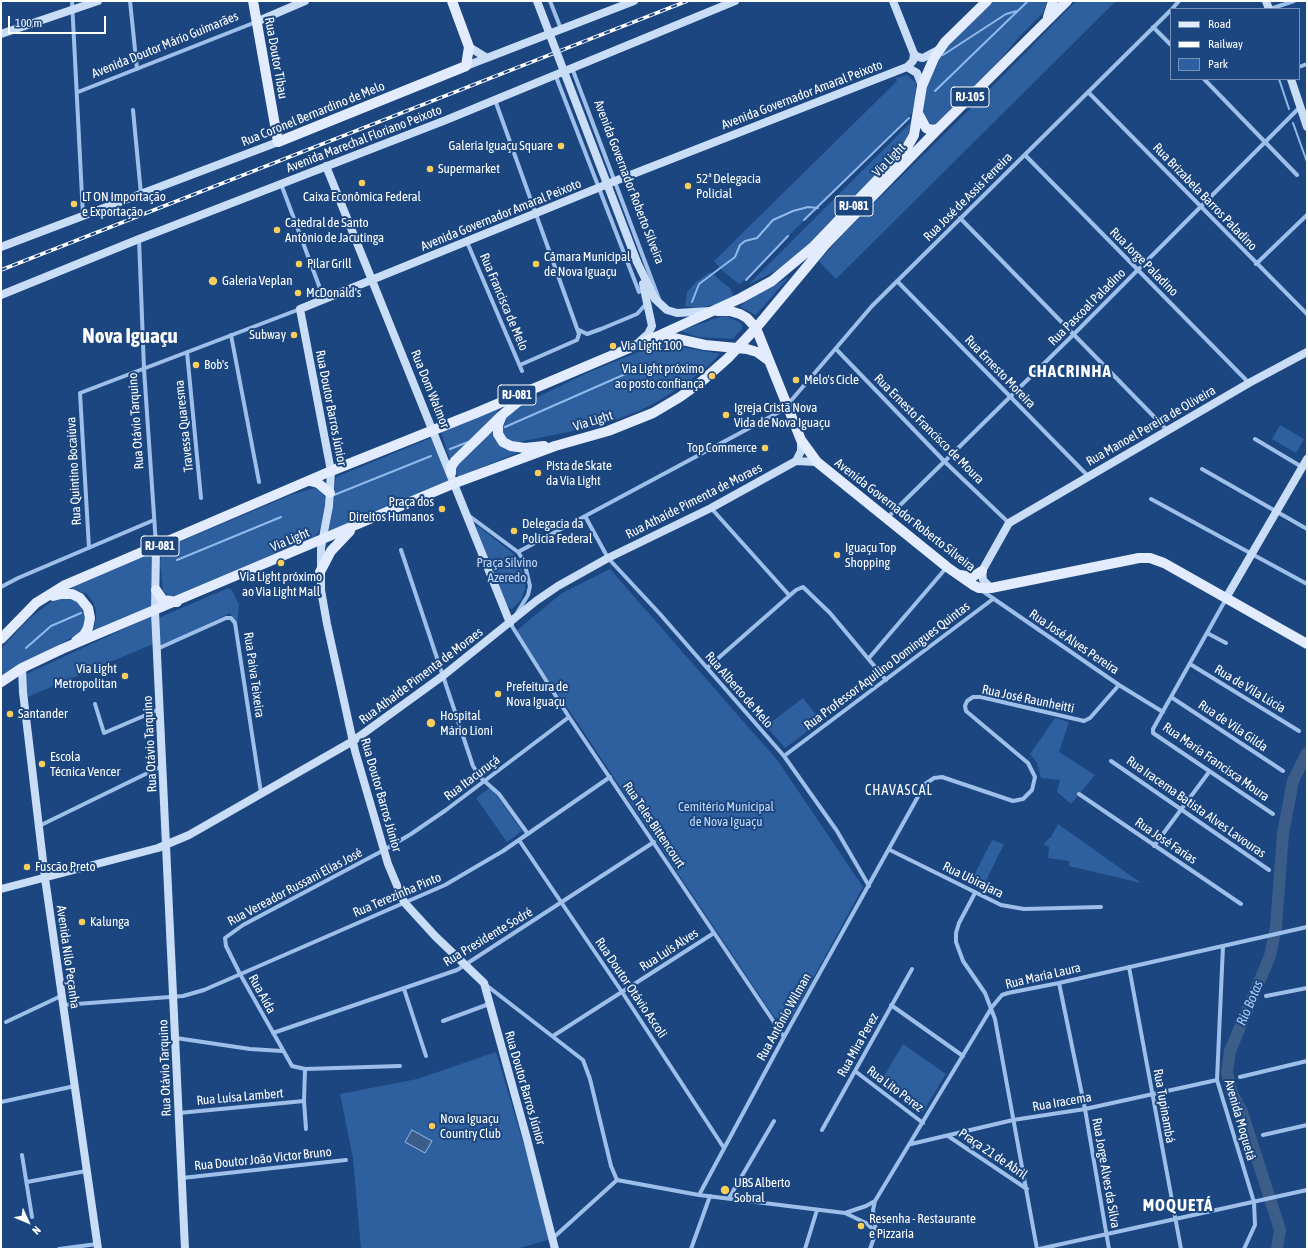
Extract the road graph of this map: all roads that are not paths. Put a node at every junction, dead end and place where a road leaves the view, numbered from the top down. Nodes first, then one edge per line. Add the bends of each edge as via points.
1 (98, 1) edge
2 (130, 1) edge
3 (253, 1) edge
4 (304, 1) edge
5 (452, 1) edge
6 (537, 1) edge
7 (550, 1) edge
8 (634, 1) edge
9 (735, 1) edge
10 (893, 1) edge
11 (987, 1) edge
12 (1053, 1) edge
13 (1067, 1) edge
14 (1294, 1) edge
15 (72, 5) edge
16 (1272, 8) edge
17 (1170, 10) edge
18 (256, 22) junction
19 (1045, 22) junction
20 (1153, 27) junction
21 (561, 30) junction
22 (1, 34) edge
23 (1170, 44) edge
24 (469, 47) junction
25 (939, 50) junction
26 (914, 54) junction
27 (487, 58) junction
28 (466, 66) junction
29 (572, 67) junction
30 (907, 67) junction
31 (137, 69) junction
32 (555, 74) junction
33 (1205, 80) edge
34 (1291, 80) edge
35 (922, 86) junction
36 (78, 92) junction
37 (1089, 93) junction
38 (495, 99) junction
39 (1300, 107) junction
40 (133, 110) dead end
41 (919, 115) junction
42 (1307, 127) edge
43 (938, 129) junction
44 (278, 142) junction
45 (1265, 142) junction
46 (1025, 155) junction
47 (326, 166) junction
48 (1297, 175) dead end
49 (615, 181) junction
50 (281, 184) junction
51 (599, 188) junction
52 (141, 194) junction
53 (1201, 206) junction
54 (536, 214) junction
55 (1307, 215) edge
56 (83, 216) junction
57 (960, 218) junction
58 (139, 239) junction
59 (467, 242) junction
60 (1, 247) edge
61 (1256, 264) junction
62 (1138, 270) junction
63 (640, 271) junction
64 (373, 280) junction
65 (897, 281) junction
66 (639, 292) dead end
67 (1, 295) edge
68 (324, 299) junction
69 (647, 302) junction
70 (659, 304) junction
71 (300, 309) junction
72 (712, 311) junction
73 (1307, 314) edge
74 (756, 328) junction
75 (579, 330) junction
76 (1074, 334) junction
77 (232, 335) junction
78 (660, 335) junction
79 (632, 346) junction
80 (737, 348) junction
81 (836, 349) junction
82 (187, 352) junction
83 (1307, 352) edge
84 (768, 360) junction
85 (520, 365) junction
86 (144, 368) junction
87 (522, 371) dead end
88 (555, 379) junction
89 (1249, 383) junction
90 (80, 393) joint
91 (1010, 397) junction
92 (787, 406) junction
93 (505, 412) junction
94 (434, 430) junction
95 (1167, 430) junction
96 (1255, 439) dead end
97 (801, 440) junction
98 (564, 444) junction
99 (1307, 459) edge
100 (796, 461) junction
101 (817, 462) junction
102 (944, 462) junction
103 (1302, 467) junction
104 (1202, 470) dead end
105 (331, 472) junction
106 (1088, 476) junction
107 (453, 478) junction
108 (310, 481) junction
109 (259, 482) dead end
110 (330, 493) junction
111 (201, 498) dead end
112 (1151, 499) dead end
113 (711, 508) junction
114 (1277, 512) junction
115 (467, 514) junction
116 (585, 516) junction
117 (886, 518) junction
118 (154, 520) junction
119 (1009, 523) junction
120 (358, 525) junction
121 (1307, 529) edge
122 (321, 538) junction
123 (89, 548) junction
124 (156, 548) junction
125 (401, 550) dead end
126 (518, 552) junction
127 (1253, 553) junction
128 (608, 558) junction
129 (947, 567) junction
130 (982, 571) junction
131 (320, 572) junction
132 (958, 575) junction
133 (1307, 584) edge
134 (976, 586) junction
135 (1, 587) edge
136 (991, 588) junction
137 (156, 590) junction
138 (789, 596) junction
139 (1226, 598) junction
140 (993, 599) junction
141 (177, 602) junction
142 (36, 604) junction
143 (155, 612) junction
144 (510, 623) junction
145 (1207, 633) junction
146 (1, 639) edge
147 (1226, 643) dead end
148 (1307, 644) edge
149 (62, 650) junction
150 (157, 650) junction
151 (869, 658) junction
152 (1190, 664) junction
153 (22, 668) junction
154 (707, 668) junction
155 (444, 675) junction
156 (886, 680) junction
157 (1, 682) edge
158 (1120, 685) junction
159 (1171, 697) junction
160 (95, 704) dead end
161 (160, 709) junction
162 (1163, 712) junction
163 (570, 717) junction
164 (1299, 731) dead end
165 (353, 741) junction
166 (784, 756) junction
167 (1111, 760) dead end
168 (163, 765) junction
169 (1283, 771) dead end
170 (1209, 772) junction
171 (610, 777) junction
172 (485, 781) junction
173 (261, 794) junction
174 (1079, 794) dead end
175 (1182, 809) junction
176 (1273, 814) dead end
177 (38, 826) junction
178 (528, 834) junction
179 (519, 840) junction
180 (654, 842) junction
181 (166, 845) junction
182 (1154, 846) junction
183 (384, 850) junction
184 (890, 850) junction
185 (1269, 870) dead end
186 (45, 878) junction
187 (869, 886) junction
188 (1, 889) edge
189 (974, 893) junction
190 (404, 902) junction
191 (562, 903) junction
192 (1241, 904) dead end
193 (1101, 907) dead end
194 (1307, 927) edge
195 (714, 933) junction
196 (226, 946) joint
197 (1223, 946) junction
198 (465, 966) junction
199 (1129, 967) junction
200 (912, 969) dead end
201 (240, 974) junction
202 (484, 983) junction
203 (1059, 983) junction
204 (1307, 988) edge
205 (404, 989) junction
206 (622, 992) junction
207 (174, 996) junction
208 (1266, 996) dead end
209 (62, 1000) junction
210 (489, 1004) junction
211 (892, 1005) junction
212 (992, 1007) junction
213 (443, 1021) dead end
214 (6, 1022) dead end
215 (273, 1033) junction
216 (553, 1036) junction
217 (784, 1037) junction
218 (176, 1038) junction
219 (282, 1051) junction
220 (426, 1056) dead end
221 (963, 1056) junction
222 (1307, 1061) edge
223 (400, 1066) dead end
224 (305, 1069) junction
225 (855, 1071) junction
226 (1240, 1077) dead end
227 (1217, 1080) junction
228 (75, 1086) junction
229 (1152, 1094) junction
230 (304, 1101) junction
231 (1, 1102) edge
232 (1085, 1109) junction
233 (179, 1113) junction
234 (1013, 1120) junction
235 (774, 1121) dead end
236 (923, 1123) junction
237 (1307, 1125) edge
238 (306, 1129) dead end
239 (822, 1130) dead end
240 (948, 1136) junction
241 (1263, 1136) dead end
242 (911, 1144) junction
243 (724, 1148) junction
244 (22, 1155) dead end
245 (346, 1160) dead end
246 (86, 1171) junction
247 (182, 1178) junction
248 (617, 1180) junction
249 (27, 1182) junction
250 (1027, 1189) junction
251 (1307, 1190) edge
252 (699, 1195) junction
253 (710, 1196) junction
254 (729, 1198) junction
255 (875, 1201) junction
256 (1254, 1202) junction
257 (817, 1210) junction
258 (845, 1213) junction
259 (32, 1217) dead end
260 (1175, 1219) junction
261 (876, 1232) junction
262 (1106, 1234) junction
263 (552, 1239) junction
264 (97, 1246) edge
265 (59, 1249) edge
266 (185, 1249) edge
267 (556, 1249) edge
268 (691, 1249) edge
269 (805, 1249) edge
270 (870, 1249) edge
271 (1038, 1249) edge
272 (1109, 1249) edge
273 (1181, 1249) edge
274 (1244, 1249) edge

1 - 15 main road
2 - 31 street
3 - 18 main road, Rua Doutor Tibau
4 - 18 main road, Avenida Doutor Mário Guimarães
5 - 24 main road
6 - 63 main road, bridge
7 - 21 street
8 - 21 main road, Rua Coronel Bernardino de Melo
9 - 29 main road, Avenida Marechal Floriano Peixoto
10 - 26 main road
11 - 25 main road, Via Light
12 - 19 main road
13 - 19 main road, Via Light / RJ-105
14 - 16 street
15 - 22 main road
15 - 36 street
17 - 20 street, Rua José de Assis Ferreira
18 - 31 street, Avenida Doutor Mário Guimarães
18 - 44 main road, Rua Doutor Tibau
19 - 43 main road, Via Light / RJ-105
20 - 23 street
20 - 37 street, Rua José de Assis Ferreira
21 - 27 main road, Rua Coronel Bernardino de Melo
24 - 27 main road
24 - 28 main road
25 - 26 main road via 923,58
25 - 35 main road, Via Light via 930,64
26 - 30 main road
27 - 28 main road, Rua Coronel Bernardino de Melo
28 - 44 main road, Rua Coronel Bernardino de Melo
29 - 32 main road, Avenida Marechal Floriano Peixoto
29 - 49 street, Avenida Governador Roberto Silveira
30 - 35 main road via 917,73
30 - 49 main road, Avenida Governador Amaral Peixoto
31 - 36 street, Avenida Doutor Mário Guimarães
32 - 38 main road, Avenida Marechal Floriano Peixoto
32 - 51 street
33 - 45 street
34 - 39 main road
35 - 41 main road, Via Light
36 - 56 street
37 - 46 street, Rua José de Assis Ferreira
37 - 53 street, Rua Brizabela Barros Paladino
38 - 47 main road, Avenida Marechal Floriano Peixoto
38 - 54 street
39 - 42 main road
39 - 45 street, Rua Pascoal Paladino
40 - 52 street
41 - 43 main road via 926,128
41 - 72 main road, Via Light / RJ-081 via 913,138 905,152 814,246 772,281
43 - 74 main road, Via Light / RJ-081 via 816,255
44 - 52 main road, Rua Coronel Bernardino de Melo
45 - 48 street
45 - 53 street, Rua Pascoal Paladino
46 - 57 street, Rua José de Assis Ferreira
46 - 62 street, Rua Jorge Paladino
47 - 50 main road, Avenida Marechal Floriano Peixoto
47 - 64 main road, Rua Dom Walmor
49 - 51 main road, Avenida Governador Amaral Peixoto
49 - 70 street, Avenida Governador Roberto Silveira
50 - 58 main road, Avenida Marechal Floriano Peixoto
50 - 68 street
51 - 54 main road, Avenida Governador Amaral Peixoto
51 - 66 street
52 - 56 main road, Rua Coronel Bernardino de Melo
53 - 61 street, Rua Brizabela Barros Paladino
53 - 62 street, Rua Pascoal Paladino
54 - 59 main road, Avenida Governador Amaral Peixoto
54 - 75 street
55 - 61 street
56 - 60 main road, Rua Coronel Bernardino de Melo
57 - 65 street, Rua José de Assis Ferreira
57 - 76 street
58 - 67 main road, Avenida Marechal Floriano Peixoto
58 - 86 street, Rua Otávio Tarquino
59 - 64 main road, Avenida Governador Amaral Peixoto
59 - 85 street, Rua Francisca de Melo
61 - 73 street, Rua Brizabela Barros Paladino
62 - 76 street, Rua Pascoal Paladino
62 - 89 street, Rua Jorge Paladino
63 - 69 main road
63 - 70 main road
64 - 68 main road, Avenida Governador Amaral Peixoto
64 - 94 main road, Rua Dom Walmor
65 - 81 street, Rua José de Assis Ferreira
65 - 91 street, Rua Ernesto Moreira
68 - 71 main road, Avenida Governador Amaral Peixoto
69 - 75 street via 637,314 588,333
69 - 79 main road via 651,328 645,337
70 - 72 main road, Avenida Governador Roberto Silveira via 677,313
71 - 77 street, Avenida Governador Amaral Peixoto
71 - 105 main road, Rua Doutor Barros Júnior
72 - 74 main road, Avenida Governador Roberto Silveira via 740,314
72 - 78 main road, Via Light / RJ-081
74 - 80 main road, Via Light / RJ-081
74 - 84 main road, Avenida Governador Roberto Silveira
75 - 85 street via 577,340
76 - 91 street, Rua Pascoal Paladino
76 - 95 street
77 - 82 street, Avenida Governador Amaral Peixoto
77 - 109 street
78 - 79 main road, Via Light / RJ-081
78 - 80 main road via 706,345
79 - 88 main road, Via Light / RJ-081
80 - 84 main road via 755,351
80 - 98 main road, Via Light / RJ-081 via 702,382 660,410 608,432
81 - 92 street, Rua José de Assis Ferreira
81 - 102 street, Rua Ernesto Francisco de Moura
82 - 86 street, Avenida Governador Amaral Peixoto
82 - 111 street, Travessa Quaresma
83 - 89 main road, Rua Manoel Pereira de Oliveira
84 - 92 main road, Avenida Governador Roberto Silveira
85 - 87 street, Rua Francisca de Melo
86 - 90 street, Avenida Governador Amaral Peixoto
86 - 118 street, Rua Otávio Tarquino
88 - 93 main road via 524,397
88 - 94 main road, Via Light / RJ-081
89 - 95 main road, Rua Manoel Pereira de Oliveira
90 - 123 street, Rua Quintino Bocaiúva
91 - 102 street, Rua Pascoal Paladino
91 - 106 street, Rua Ernesto Moreira
92 - 97 main road, Avenida Governador Roberto Silveira
92 - 116 street, Rua José de Assis Ferreira
93 - 98 main road via 497,429 501,439 508,445 521,448
93 - 107 main road via 455,461 451,467
94 - 105 main road, Via Light / RJ-081
94 - 107 main road, Rua Dom Walmor
95 - 106 main road, Rua Manoel Pereira de Oliveira
96 - 103 street
97 - 100 main road via 801,451
97 - 101 main road, Avenida Governador Roberto Silveira
98 - 107 main road, Via Light / RJ-081
99 - 103 main road
100 - 101 main road
100 - 113 main road, Rua Athaíde Pimenta de Moraes
101 - 117 main road, Avenida Governador Roberto Silveira
102 - 117 street, Rua Pascoal Paladino
102 - 119 street, Rua Ernesto Francisco de Moura
103 - 114 main road
104 - 114 street
105 - 108 main road, Via Light / RJ-081
105 - 110 main road, Rua Doutor Barros Júnior
106 - 119 main road, Rua Manoel Pereira de Oliveira
107 - 115 main road, Rua Dom Walmor
107 - 120 main road, Via Light / RJ-081
108 - 110 main road
108 - 124 main road, Via Light / RJ-081
110 - 122 main road, Rua Doutor Barros Júnior
112 - 127 street
113 - 128 main road, Rua Athaíde Pimenta de Moraes
113 - 138 street
114 - 121 street
114 - 127 main road
115 - 126 street
115 - 144 main road, Rua Dom Walmor
116 - 126 street, Rua José de Assis Ferreira
116 - 128 street, Rua Alberto de Melo
117 - 129 main road, Avenida Governador Roberto Silveira
118 - 123 street
118 - 124 street, Rua Otávio Tarquino
119 - 130 main road
120 - 122 main road, Via Light / RJ-081
120 - 131 main road via 331,551
122 - 131 main road, Rua Doutor Barros Júnior
122 - 141 main road, Via Light / RJ-081
123 - 135 street
124 - 137 main road, Rua Otávio Tarquino
124 - 142 main road, Via Light / RJ-081 via 65,586
125 - 155 street
126 - 144 street via 526,566 530,586 525,601
127 - 133 street
127 - 139 main road
128 - 144 main road, Rua Athaíde Pimenta de Moraes via 549,592
128 - 154 street, Rua Alberto de Melo
129 - 132 main road, Avenida Governador Roberto Silveira
129 - 151 street
130 - 132 main road via 972,577
130 - 136 main road via 983,580
131 - 165 main road, Rua Doutor Barros Júnior via 327,624
132 - 134 main road, Avenida Governador Roberto Silveira
134 - 136 main road, Avenida Governador Roberto Silveira
134 - 140 street, Rua José Alves Pereira
136 - 139 main road, Avenida Governador Roberto Silveira via 1147,558 1164,563
136 - 140 street
137 - 141 main road via 163,600
137 - 143 main road, Rua Otávio Tarquino
138 - 151 street via 800,588 806,589
138 - 154 street
139 - 145 street, Rua Maria Francisca Moura
139 - 148 main road, Avenida Governador Roberto Silveira
140 - 156 street, Rua Professor Aquilino Domingues Quintas
140 - 158 street, Rua José Alves Pereira
141 - 143 main road, Via Light / RJ-081
142 - 146 main road, Via Light / RJ-081
142 - 149 main road via 55,595 67,593 86,605 90,618 87,630
143 - 149 main road, Via Light / RJ-081
143 - 150 main road, Rua Otávio Tarquino
144 - 155 main road, Rua Athaíde Pimenta de Moraes
144 - 163 street, Rua Teles Bittencourt
145 - 147 street
145 - 152 street, Rua Maria Francisca Moura
149 - 153 main road, Via Light / RJ-081
150 - 161 main road, Rua Otávio Tarquino
150 - 173 street, Rua Paiva Teixeira via 226,618 231,618 235,623
151 - 156 street
152 - 159 street, Rua Maria Francisca Moura
152 - 164 street, Rua de Vila Lúcia
153 - 157 main road, Via Light / RJ-081
153 - 177 main road, Avenida Nilo Peçanha
154 - 166 street, Rua Alberto de Melo
155 - 165 main road, Rua Athaíde Pimenta de Moraes
155 - 172 street via 469,757 477,773
156 - 166 street, Rua Professor Aquilino Domingues Quintas
158 - 162 street, Rua José Alves Pereira
158 - 184 street, Rua José Raunheitti via 1090,718 1084,720 981,697 970,699 965,704 966,711 1021,756 1032,770 1036,780 1032,790 1023,799 1013,801 942,777 934,778 926,782
159 - 162 street, Rua Maria Francisca Moura
159 - 169 street, Rua de Vila Gilda
160 - 161 street via 104,733
161 - 168 main road, Rua Otávio Tarquino
162 - 170 street, Rua Maria Francisca Moura via 1153,729 1154,734
163 - 171 street, Rua Teles Bittencourt
163 - 172 street, Rua Itacuruçá
165 - 173 main road, Rua Athaíde Pimenta de Moraes
165 - 183 main road, Rua Doutor Barros Júnior
166 - 187 street, Rua Alberto de Melo via 837,831
167 - 175 street, Rua Iracema Batista Alves Lavouras
168 - 177 street
168 - 181 main road, Rua Otávio Tarquino
170 - 175 street
170 - 176 street, Rua Maria Francisca Moura
171 - 178 street, Rua Terezinha Pinto
171 - 180 street, Rua Teles Bittencourt
172 - 178 street via 499,794
172 - 183 street, Rua Itacuruçá
173 - 181 main road, Rua Athaíde Pimenta de Moraes via 189,835
174 - 182 street, Rua José Farias
175 - 182 street
175 - 185 street, Rua Iracema Batista Alves Lavouras
177 - 186 main road, Avenida Nilo Peçanha
178 - 179 street, Rua Terezinha Pinto
179 - 190 street, Rua Terezinha Pinto via 460,877
179 - 191 street, Rua Doutor Otávio Ascoli
180 - 191 street, Rua Presidente Sodré
180 - 195 street, Rua Teles Bittencourt
181 - 186 main road, Rua Athaíde Pimenta de Moraes
181 - 207 main road, Rua Otávio Tarquino
182 - 192 street, Rua José Farias
183 - 190 main road, Rua Doutor Barros Júnior
183 - 196 street, Rua Vereador Russani Elias José via 229,933 225,938
184 - 187 street, Rua Antônio Wilman
184 - 189 street, Rua Ubirajara
186 - 188 main road, Rua Athaíde Pimenta de Moraes
186 - 209 main road, Avenida Nilo Peçanha
187 - 217 street, Rua Antônio Wilman
189 - 193 street, Rua Ubirajara via 1011,908
189 - 212 street via 959,923 956,942 963,961
190 - 198 main road, Rua Doutor Barros Júnior
190 - 201 street, Rua Terezinha Pinto
191 - 198 street, Rua Presidente Sodré
191 - 206 street, Rua Doutor Otávio Ascoli
194 - 197 street, Rua Maria Laura
195 - 206 street, Rua Luís Alves
195 - 217 street, Rua Teles Bittencourt
196 - 201 street, Rua Aída
197 - 199 street, Rua Maria Laura
197 - 227 street, Avenida Moquetá
198 - 202 main road, Rua Doutor Barros Júnior
198 - 205 street, Rua Presidente Sodré via 450,974
199 - 203 street, Rua Maria Laura
199 - 229 street, Rua Tupinambá
200 - 211 street, Rua Mira Perez
201 - 207 street, Rua Terezinha Pinto via 199,992
201 - 215 street, Rua Aída
202 - 210 main road, Rua Doutor Barros Júnior
202 - 216 street
203 - 212 street, Rua Maria Laura via 1008,992 997,999
203 - 232 street, Rua Jorge Alves da Silva
204 - 208 street
205 - 215 street, Rua Presidente Sodré
205 - 220 street
206 - 216 street, Rua Luís Alves
206 - 243 street, Rua Doutor Otávio Ascoli
207 - 209 street, Rua Terezinha Pinto
207 - 218 main road, Rua Otávio Tarquino
209 - 214 street
209 - 228 main road, Avenida Nilo Peçanha
210 - 213 street
210 - 263 main road, Rua Doutor Barros Júnior
211 - 221 street
211 - 225 street, Rua Mira Perez
212 - 221 street, Rua Maria Laura
212 - 234 street
215 - 219 street, Rua Aída
216 - 248 street via 575,1053 586,1066 611,1166
217 - 243 street, Rua Antônio Wilman
218 - 219 street
218 - 233 main road, Rua Otávio Tarquino
219 - 224 street, Rua Aída via 292,1066
221 - 236 street, Rua Maria Laura
222 - 226 street
223 - 224 street
224 - 230 street
225 - 236 street, Rua Lito Perez
225 - 239 street, Rua Mira Perez
227 - 229 street, Rua Iracema
227 - 256 street, Avenida Moquetá
228 - 231 street
228 - 246 main road, Avenida Nilo Peçanha
229 - 232 street, Rua Iracema
229 - 260 street, Rua Tupinambá
230 - 233 street, Rua Luísa Lambert
230 - 238 street
232 - 234 street, Rua Iracema
232 - 262 street, Rua Jorge Alves da Silva
233 - 247 main road, Rua Otávio Tarquino
234 - 240 street, Rua Iracema
234 - 250 street
235 - 254 street
236 - 242 street, Rua Maria Laura
237 - 241 street
240 - 242 street, Rua Iracema
240 - 250 street, Praça 21 de Abril
242 - 255 street, Rua Maria Laura
243 - 252 street, Rua Antônio Wilman
244 - 249 street
245 - 247 street, Rua Doutor João Victor Bruno
246 - 249 street
246 - 264 main road, Avenida Nilo Peçanha
247 - 266 main road, Rua Otávio Tarquino
248 - 252 street
248 - 263 street
249 - 259 street
250 - 271 street
251 - 256 street
252 - 253 street
253 - 254 street
253 - 268 street
254 - 257 street
255 - 258 street
255 - 261 street via 873,1210
256 - 260 street
256 - 274 street, Avenida Moquetá via 1255,1225
257 - 258 street
257 - 269 street
258 - 261 street via 866,1223
260 - 262 street
260 - 273 street, Rua Tupinambá
261 - 270 street
262 - 271 street
262 - 272 street, Rua Jorge Alves da Silva
263 - 267 main road, Rua Doutor Barros Júnior
264 - 265 street

